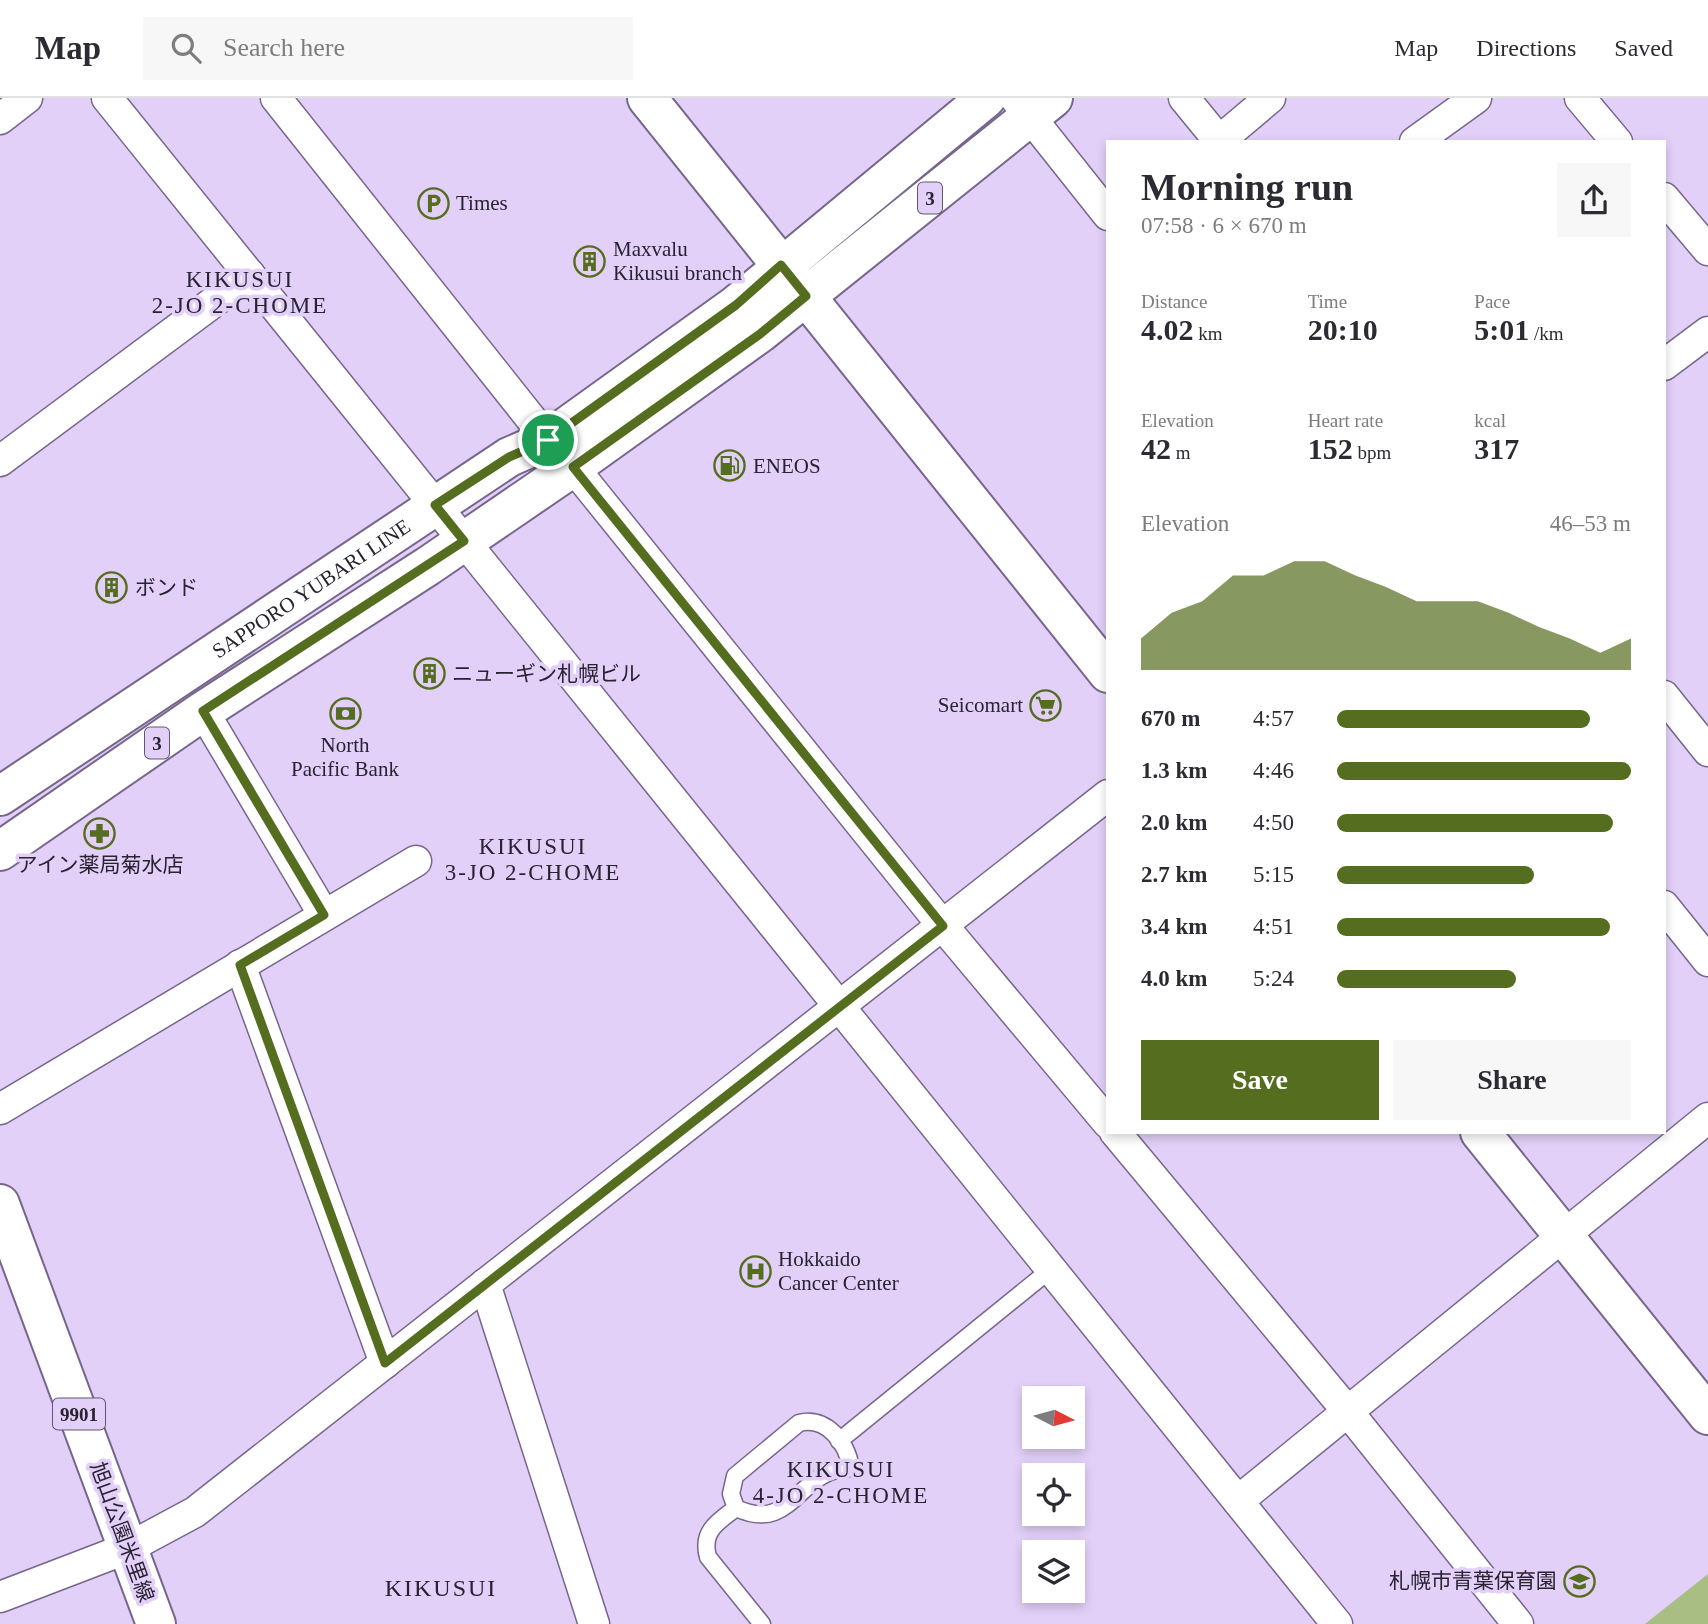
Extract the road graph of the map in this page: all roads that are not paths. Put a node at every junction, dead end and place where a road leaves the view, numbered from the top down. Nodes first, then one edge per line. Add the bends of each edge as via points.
1 (27, 98) edge
2 (107, 98) edge
3 (276, 98) edge
4 (647, 98) edge
5 (986, 98) edge
6 (1184, 98) edge
7 (1270, 98) edge
8 (1476, 98) edge
9 (1580, 98) edge
10 (1033, 105) edge
11 (0, 119) edge
12 (1218, 140) edge
13 (1220, 140) edge
14 (1418, 140) edge
15 (1615, 140) edge
16 (1666, 200) edge
17 (1106, 212) edge
18 (1708, 250) edge
19 (781, 265) junction
20 (250, 275) junction
21 (806, 296) junction
22 (1708, 332) edge
23 (1666, 364) edge
24 (548, 440) junction
25 (0, 461) edge
26 (573, 467) junction
27 (435, 505) junction
28 (464, 541) junction
29 (1106, 671) edge
30 (1666, 698) edge
31 (203, 711) junction
32 (1707, 748) edge
33 (0, 796) edge
34 (1106, 797) edge
35 (0, 851) edge
36 (416, 861) dead end
37 (1666, 908) edge
38 (324, 915) junction
39 (943, 926) junction
40 (1708, 961) edge
41 (240, 965) junction
42 (840, 1007) junction
43 (0, 1110) edge
44 (1708, 1118) edge
45 (1106, 1122) edge
46 (1117, 1134) edge
47 (1482, 1134) edge
48 (0, 1204) edge
49 (1562, 1234) junction
50 (1051, 1269) junction
51 (485, 1284) junction
52 (385, 1363) junction
53 (1349, 1413) junction
54 (1708, 1415) edge
55 (839, 1441) junction
56 (1238, 1501) junction
57 (736, 1508) junction
58 (128, 1548) junction
59 (0, 1597) edge
60 (156, 1624) edge
61 (594, 1624) edge
62 (762, 1624) edge
63 (1337, 1624) edge
64 (1518, 1624) edge

1 - 11 street
2 - 20 street
3 - 24 street
4 - 19 main road
5 - 19 main road, SAPPORO YUBARI LINE / 3
6 - 12 street
7 - 13 street
8 - 14 street
9 - 15 street
10 - 17 street
10 - 21 main road, SAPPORO YUBARI LINE / 3
16 - 18 street
19 - 21 main road
19 - 24 main road, SAPPORO YUBARI LINE / 3 via 736,305
20 - 25 street
20 - 27 street
21 - 26 main road, SAPPORO YUBARI LINE / 3
21 - 29 main road
22 - 23 street
24 - 27 main road, SAPPORO YUBARI LINE / 3 via 509,457
26 - 28 main road, SAPPORO YUBARI LINE / 3
26 - 39 street
27 - 28 street
27 - 33 main road, SAPPORO YUBARI LINE / 3
28 - 31 main road, SAPPORO YUBARI LINE / 3
28 - 42 street
30 - 32 street
31 - 35 main road, SAPPORO YUBARI LINE / 3
31 - 38 street
34 - 39 street
36 - 38 street
37 - 40 street
38 - 41 street
39 - 42 street
39 - 45 street
41 - 43 street
41 - 52 street
42 - 50 street
42 - 51 street
44 - 49 street
46 - 53 street
47 - 49 main road
48 - 58 main road, 旭山公園米里線 / 9901
49 - 53 street
49 - 54 main road
50 - 55 lane
50 - 56 street
51 - 52 street
51 - 61 street
52 - 58 street via 195,1512
53 - 56 street
53 - 64 street
55 - 57 lane via 849,1454 851,1468 831,1468 773,1515 752,1516
55 - 57 lane via 818,1422 799,1423 735,1476 731,1494
56 - 63 street
57 - 62 lane via 711,1527 705,1547 708,1557
58 - 59 street
58 - 60 main road, 旭山公園米里線 / 9901

